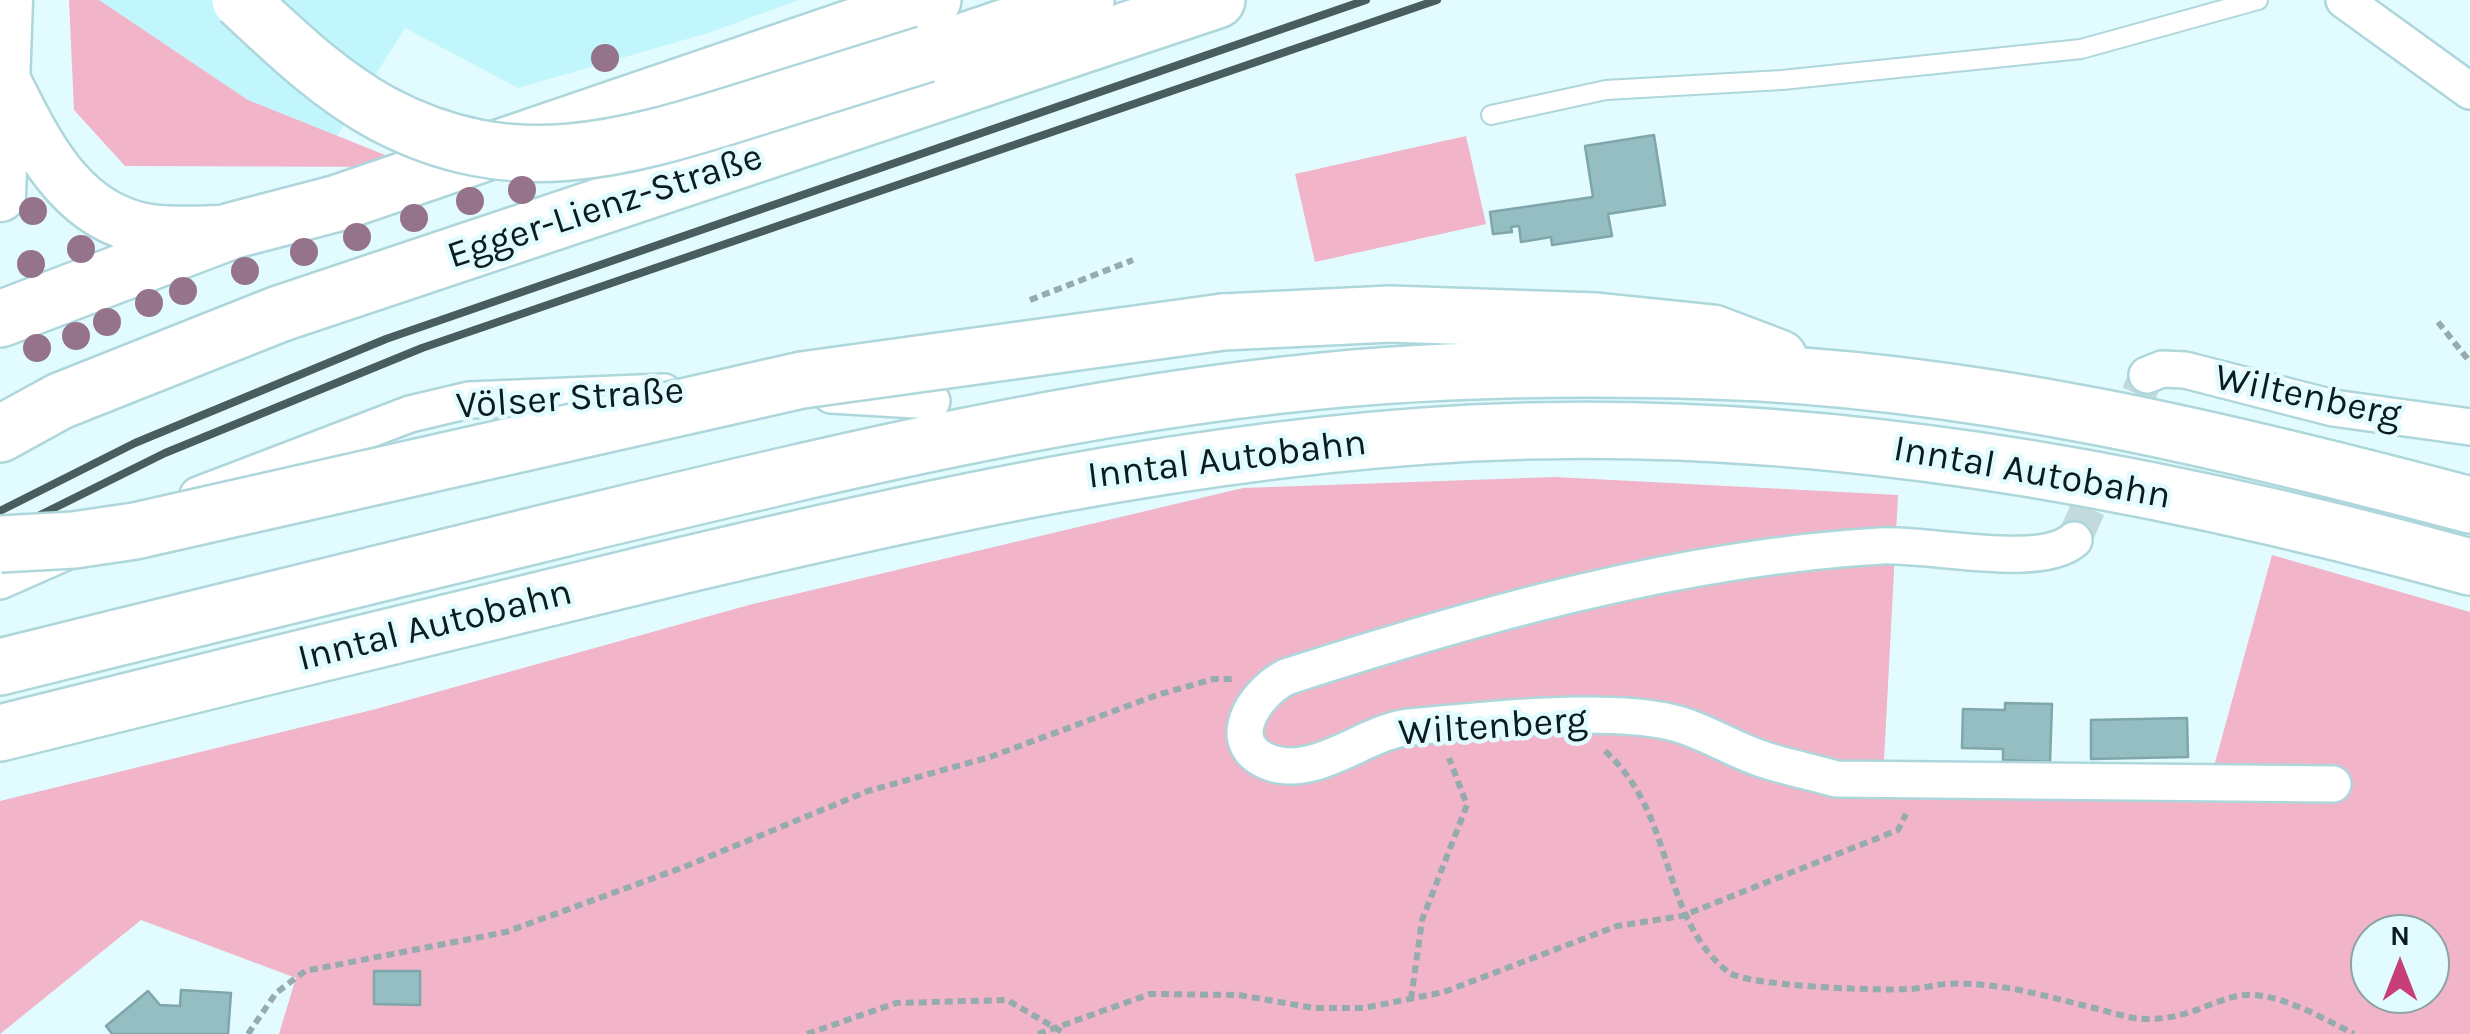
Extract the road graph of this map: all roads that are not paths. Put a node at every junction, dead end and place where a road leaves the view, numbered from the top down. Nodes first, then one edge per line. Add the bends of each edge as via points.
1 (8, 0) edge
2 (240, 0) edge
3 (933, 0) edge
4 (1086, 0) edge
5 (1217, 0) edge
6 (2258, 0) edge
7 (2344, 0) edge
8 (6, 83) junction
9 (2470, 91) edge
10 (1491, 114) dead end
11 (0, 196) edge
12 (231, 230) junction
13 (0, 319) edge
14 (2146, 375) dead end
15 (1833, 379) junction
16 (932, 401) dead end
17 (2470, 427) edge
18 (0, 434) edge
19 (2470, 506) edge
20 (2074, 540) dead end
21 (0, 544) edge
22 (2470, 567) edge
23 (0, 581) edge
24 (0, 667) edge
25 (0, 733) edge
26 (2333, 784) dead end

1 - 8 main road
2 - 4 main road, bridge via 299,54 382,113 471,147 557,154 639,145
3 - 12 main road via 338,203
5 - 18 main road, Egger-Lienz-Straße via 279,314 60,401
6 - 10 lane via 2081,49 1782,80 1606,90
7 - 9 street
8 - 11 main road
8 - 12 main road via 60,178 92,205 132,226
12 - 13 main road
14 - 17 street, Wiltenberg via 2184,370 2334,408
15 - 19 main road, Inntal Autobahn via 2150,426
15 - 21 main road, bridge via 1712,333 1596,321 1390,314 1223,322 802,380 135,531
15 - 24 main road, Inntal Autobahn via 1522,369 1322,381 1142,404 834,463
16 - 23 street, Völser Straße via 733,389 469,400 410,414 153,512
20 - 26 street, Wiltenberg via 2050,554 1880,546 1688,572 1426,632 1286,676 1248,709 1246,723 1258,754 1270,762 1306,763 1404,727 1541,718 1667,721 1762,759 1836,778
22 - 25 main road, Inntal Autobahn via 2063,474 1870,446 1575,431 1384,439 1144,468 944,504

